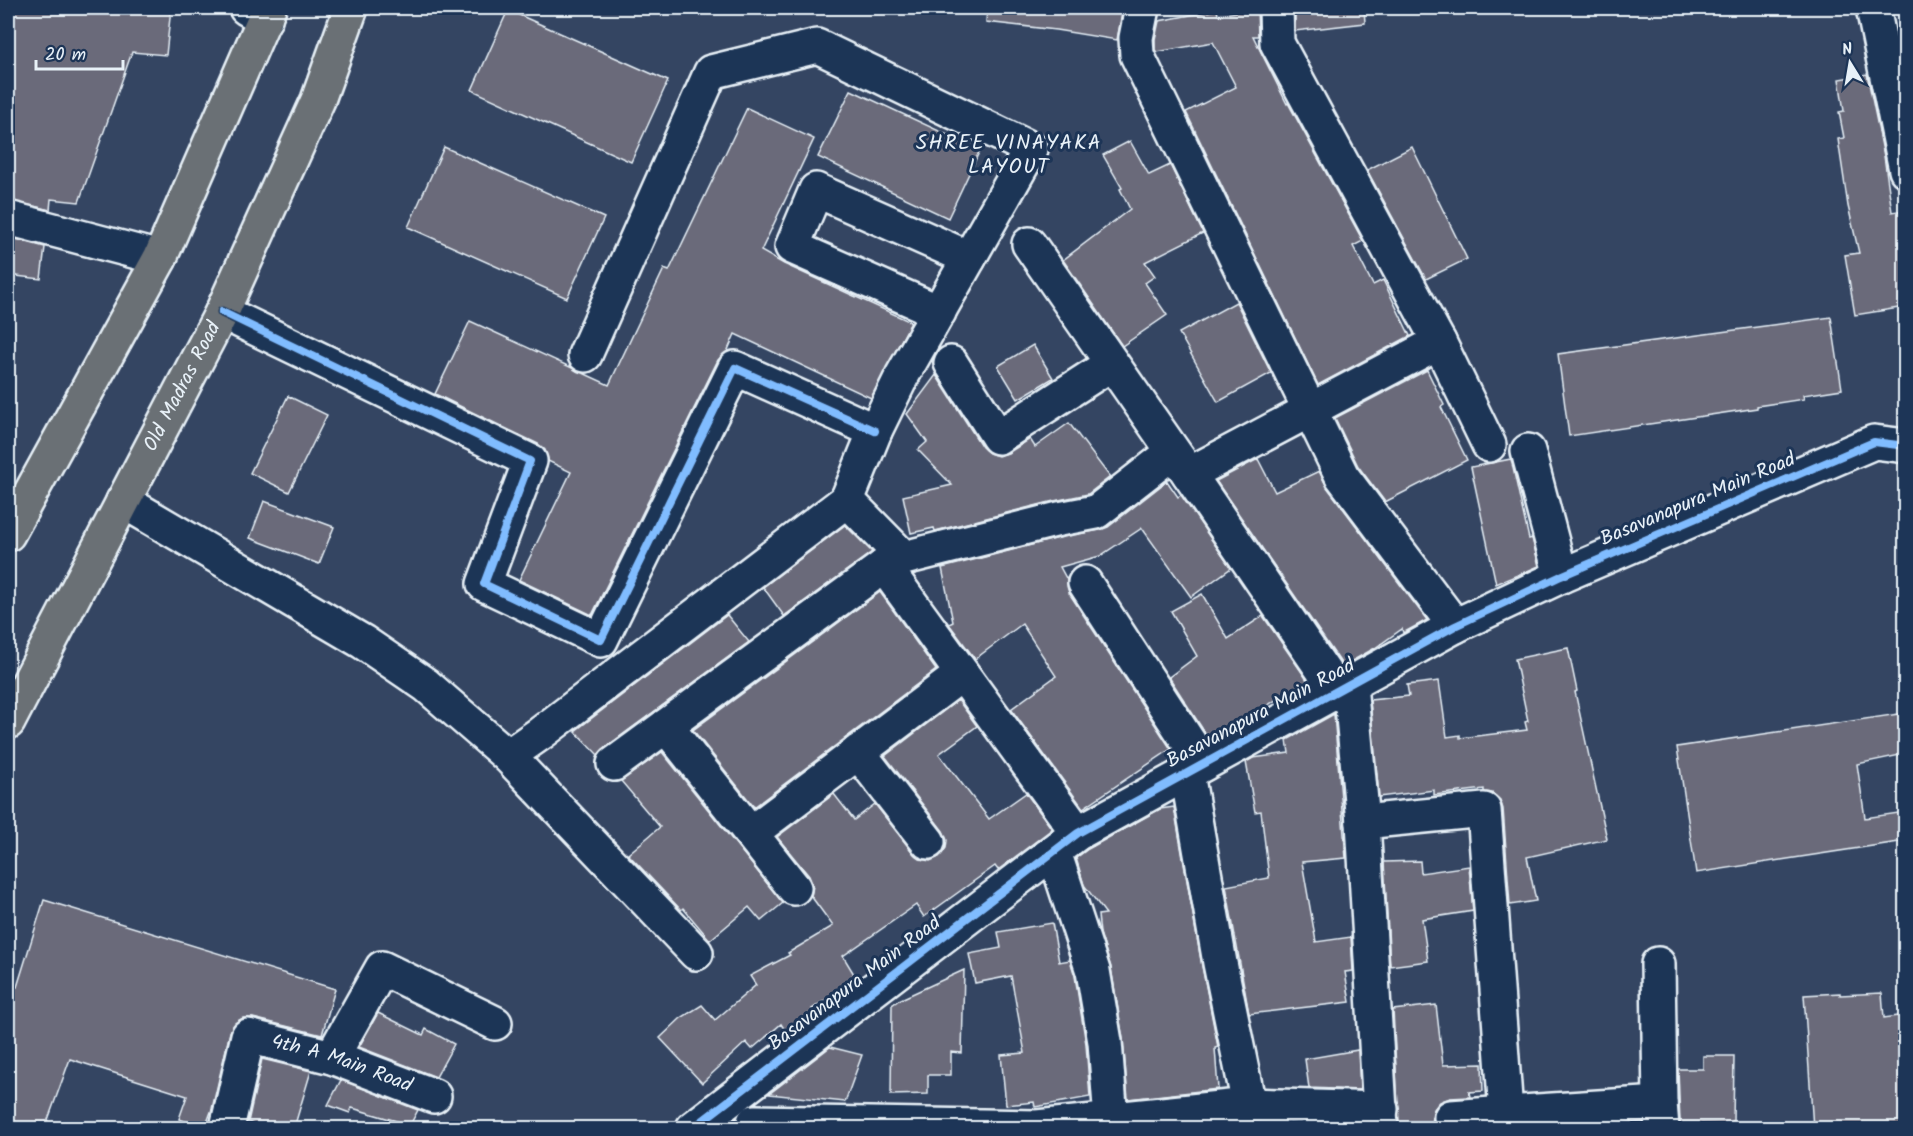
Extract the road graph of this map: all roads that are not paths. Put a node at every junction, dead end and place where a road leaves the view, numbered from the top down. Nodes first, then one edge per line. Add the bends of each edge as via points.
1 (351, 8) edge
2 (1142, 8) edge
3 (1276, 8) edge
4 (1873, 8) edge
5 (260, 11) edge
6 (1905, 162) edge
7 (8, 218) edge
8 (1029, 244) dead end
9 (160, 258) junction
10 (969, 258) junction
11 (222, 312) junction
12 (939, 312) junction
13 (1439, 342) junction
14 (585, 355) dead end
15 (951, 363) dead end
16 (1112, 364) junction
17 (1310, 410) junction
18 (875, 431) junction
19 (1489, 445) dead end
20 (1905, 446) edge
21 (1527, 451) dead end
22 (1181, 463) junction
23 (17, 493) edge
24 (847, 500) junction
25 (123, 501) junction
26 (8, 534) edge
27 (894, 562) junction
28 (1561, 576) junction
29 (1085, 584) dead end
30 (1455, 626) junction
31 (962, 674) junction
32 (1344, 688) junction
33 (8, 722) edge
34 (666, 726) junction
35 (858, 752) junction
36 (508, 756) junction
37 (615, 764) dead end
38 (1195, 768) junction
39 (1363, 822) junction
40 (751, 833) junction
41 (928, 842) dead end
42 (1066, 843) junction
43 (794, 888) dead end
44 (696, 953) dead end
45 (1658, 964) dead end
46 (495, 1023) dead end
47 (332, 1056) junction
48 (757, 1080) junction
49 (434, 1096) dead end
50 (1249, 1105) junction
51 (1506, 1113) junction
52 (1661, 1116) edge
53 (1451, 1117) dead end
54 (1381, 1119) edge
55 (1111, 1120) junction
56 (754, 1125) edge
57 (227, 1128) edge
58 (693, 1128) edge

1 - 11 highway, Old Madras Road via 318,100
2 - 17 street via 1137,55
3 - 13 street via 1277,44
4 - 6 street
5 - 9 highway
7 - 9 street
8 - 16 street
9 - 23 highway
10 - 12 street
10 - 12 street via 816,190 792,246
10 - 14 street via 1031,149 817,46 711,72
11 - 18 street via 530,461 484,584 601,640 735,368
11 - 25 highway, Old Madras Road
12 - 18 street
13 - 17 street
13 - 19 street
15 - 16 street via 998,437
16 - 22 street
17 - 22 street
17 - 30 street via 1342,476
18 - 24 street
20 - 28 street, Basavanapura Main Road via 1874,442
21 - 28 street
22 - 27 street via 1096,512
22 - 32 street
23 - 26 highway
24 - 27 street
24 - 36 street
25 - 33 highway, Old Madras Road
25 - 36 street via 363,642 426,685
27 - 31 street
27 - 34 street
28 - 30 street, Basavanapura Main Road
29 - 38 street
30 - 32 street, Basavanapura Main Road
31 - 35 street
31 - 42 street
32 - 38 street, Basavanapura Main Road
32 - 39 street
34 - 37 street
34 - 40 street
35 - 40 street
35 - 41 street
36 - 44 street
38 - 42 street, Basavanapura Main Road
38 - 50 street via 1218,952
39 - 51 street via 1484,810
39 - 54 street
40 - 43 street
42 - 48 street, Basavanapura Main Road
42 - 55 street via 1105,1042
45 - 52 street
46 - 47 street via 382,968
47 - 49 street, 4th A Main Road
47 - 57 street, 4th A Main Road via 248,1036
48 - 56 street
48 - 58 street, Basavanapura Main Road
50 - 54 street
50 - 55 street
51 - 52 street
51 - 53 street
55 - 56 street via 1037,1127

